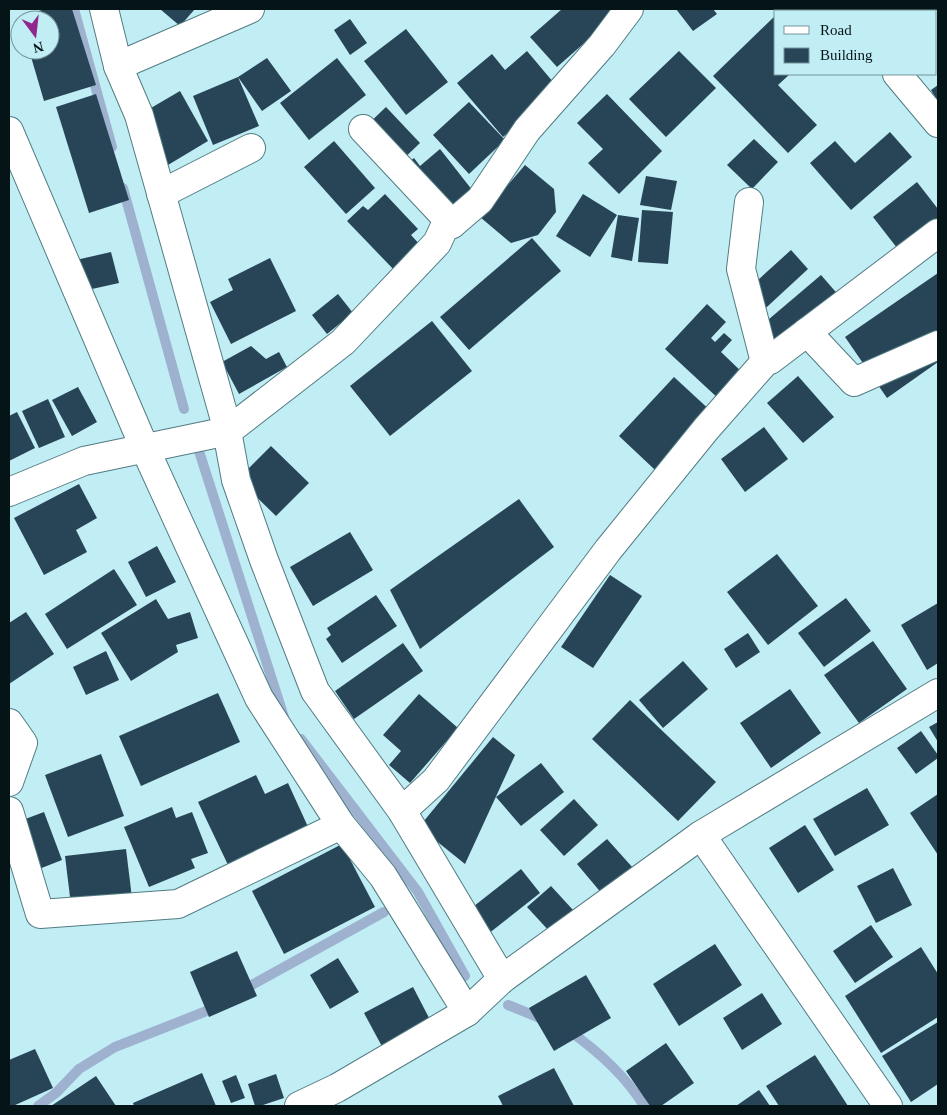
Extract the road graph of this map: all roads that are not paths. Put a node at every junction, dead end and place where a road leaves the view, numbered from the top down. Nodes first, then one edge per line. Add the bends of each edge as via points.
1 (104, 9) edge
2 (250, 9) edge
3 (629, 9) edge
4 (118, 66) junction
5 (898, 75) edge
6 (938, 123) edge
7 (363, 129) dead end
8 (9, 131) edge
9 (251, 148) dead end
10 (161, 194) junction
11 (750, 202) dead end
12 (452, 224) junction
13 (938, 233) edge
14 (807, 332) junction
15 (938, 345) edge
16 (765, 362) junction
17 (228, 431) junction
18 (146, 449) junction
19 (9, 492) edge
20 (938, 693) edge
21 (9, 723) edge
22 (9, 782) edge
23 (9, 811) edge
24 (402, 811) junction
25 (341, 825) junction
26 (701, 835) junction
27 (502, 979) junction
28 (467, 1012) junction
29 (342, 1097) edge
30 (299, 1106) edge
31 (888, 1106) edge

1 - 4 street
2 - 4 street
3 - 12 street via 602,46 528,130 480,200
4 - 10 street via 139,115
5 - 6 street
7 - 12 street
8 - 18 street
9 - 10 street
10 - 17 street
11 - 16 street via 741,269
12 - 17 street via 444,228 437,243 343,342
13 - 14 street
14 - 15 street via 854,382
14 - 16 street
16 - 24 street via 608,550 436,780
17 - 18 street
17 - 24 street via 236,480 315,690
18 - 19 street via 84,461
18 - 25 street via 260,698
20 - 26 street
21 - 22 street via 23,743
23 - 25 street via 40,914 178,904
24 - 27 street
25 - 28 street via 383,876
26 - 27 street
26 - 31 street
27 - 28 street
28 - 29 street
29 - 30 street

